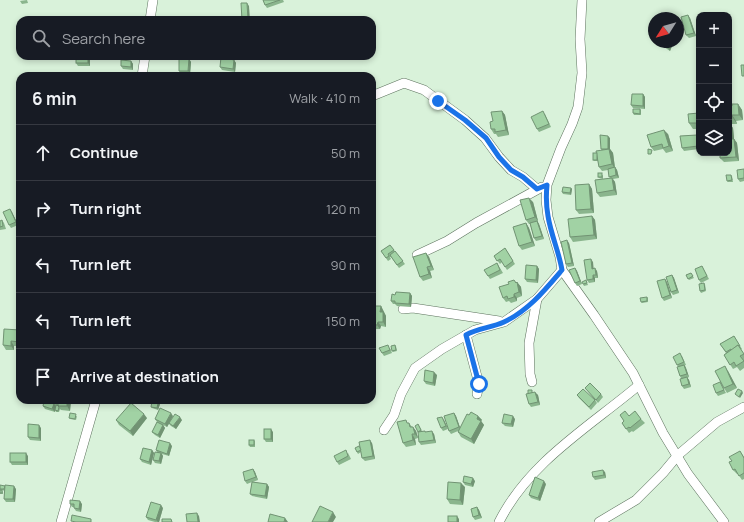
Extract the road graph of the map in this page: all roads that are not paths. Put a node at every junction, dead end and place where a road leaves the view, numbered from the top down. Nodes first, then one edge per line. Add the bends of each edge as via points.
1 (153, 0) edge
2 (582, 0) edge
3 (151, 16) edge
4 (144, 60) edge
5 (143, 72) edge
6 (376, 94) edge
7 (547, 185) junction
8 (537, 189) junction
9 (417, 255) edge
10 (562, 270) junction
11 (537, 299) junction
12 (403, 309) dead end
13 (504, 322) junction
14 (466, 335) junction
15 (532, 382) dead end
16 (639, 385) junction
17 (477, 394) dead end
18 (95, 404) edge
19 (744, 407) edge
20 (384, 430) dead end
21 (678, 455) junction
22 (61, 522) edge
23 (499, 522) edge
24 (599, 522) edge
25 (724, 522) edge

1 - 3 street
2 - 7 street via 582,73 578,107
4 - 5 street
6 - 8 street via 404,83 424,90 486,138 511,170
7 - 8 street
7 - 10 street via 548,217
8 - 9 street via 447,241
10 - 11 street
10 - 16 street via 615,345
11 - 13 street
11 - 15 street via 529,343
12 - 13 street via 413,308
13 - 14 street
14 - 17 street via 479,384
14 - 20 street via 415,368 401,394 394,415
16 - 21 street
16 - 23 street via 540,465 522,486
18 - 22 street
19 - 21 street via 717,422
21 - 24 street via 636,500
21 - 25 street via 688,474

